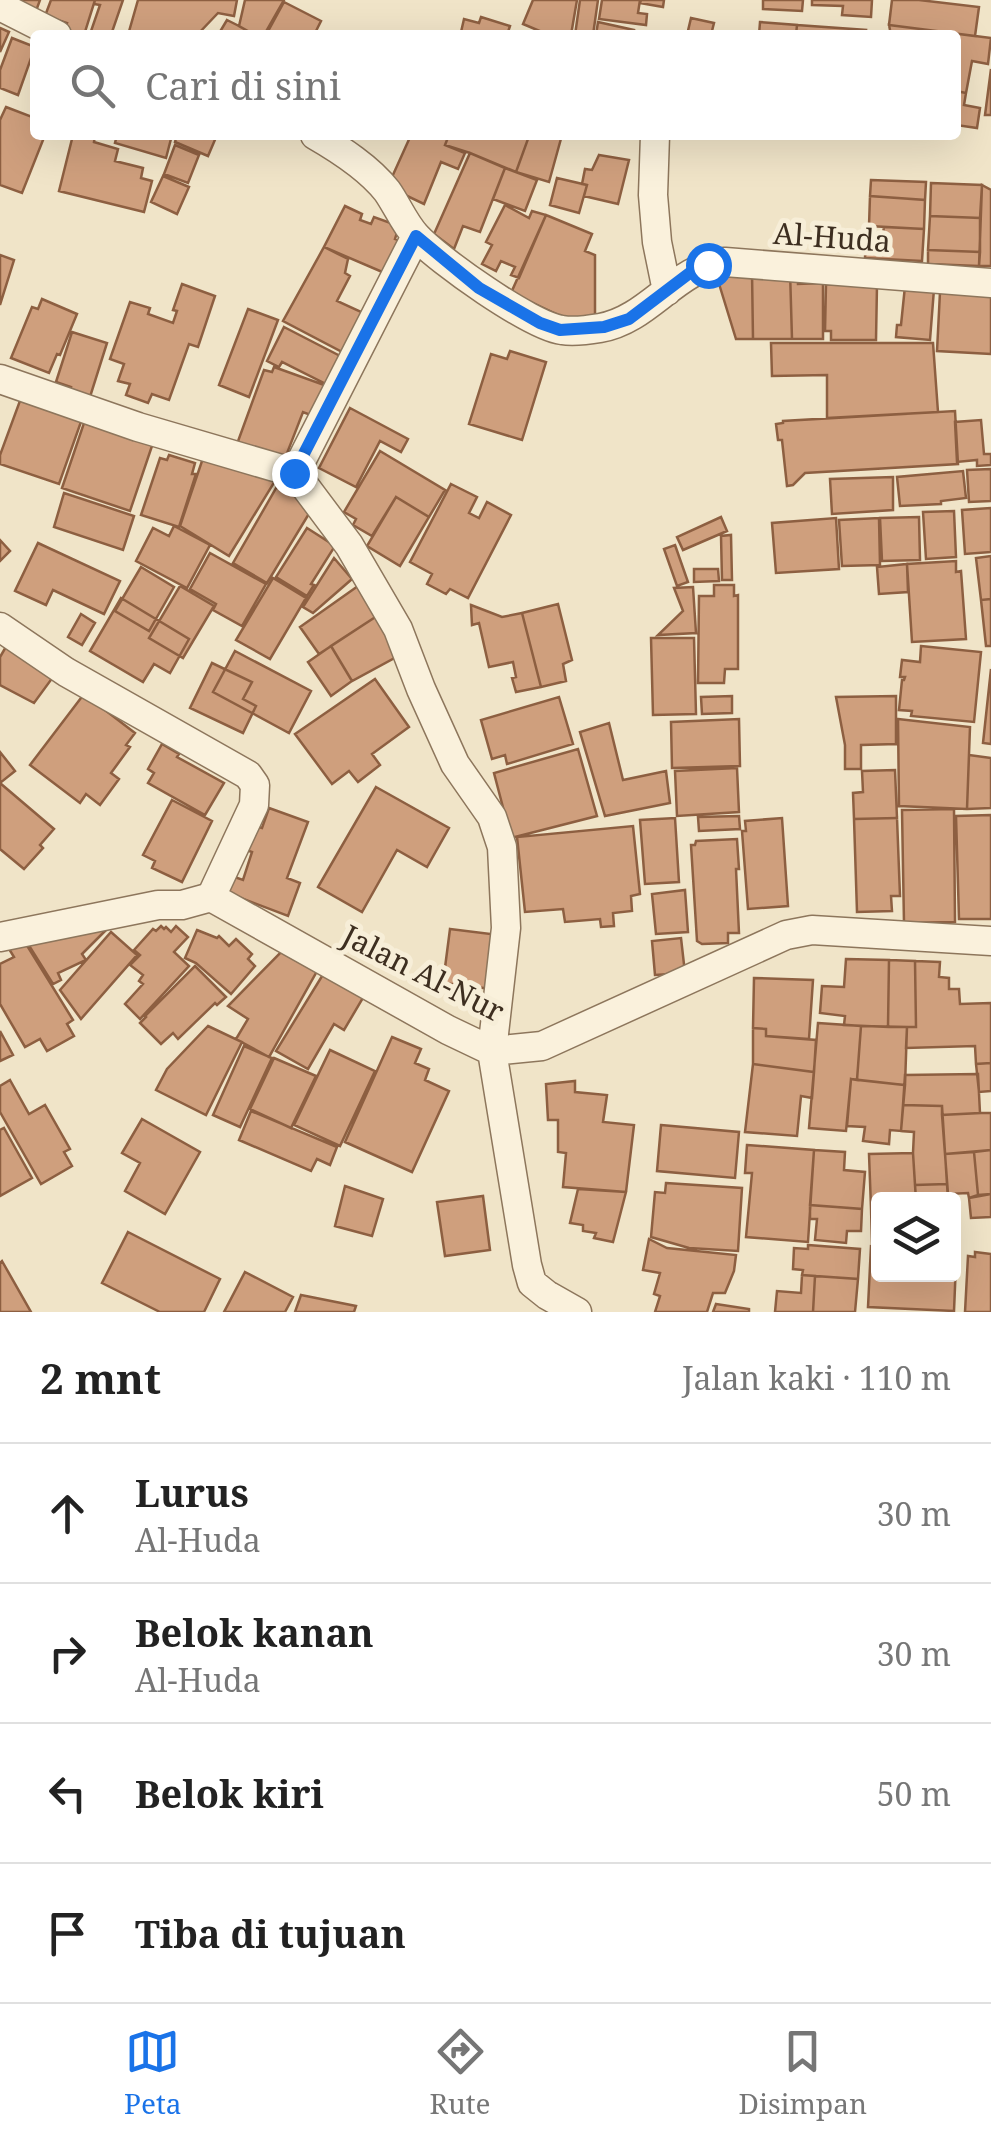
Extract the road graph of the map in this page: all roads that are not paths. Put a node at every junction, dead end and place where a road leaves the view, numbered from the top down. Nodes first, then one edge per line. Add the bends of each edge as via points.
1 (0, 6) edge
2 (47, 30) edge
3 (322, 140) edge
4 (655, 140) edge
5 (416, 236) junction
6 (991, 283) edge
7 (667, 291) junction
8 (0, 379) edge
9 (294, 473) junction
10 (0, 627) edge
11 (211, 897) junction
12 (0, 937) edge
13 (991, 941) edge
14 (492, 1051) junction
15 (576, 1312) edge

1 - 2 street
3 - 5 street, Al-Huda via 382,186
4 - 7 street via 654,210
5 - 7 street, Al-Huda via 479,288 560,330 629,319
5 - 9 street
6 - 7 street, Al-Huda via 726,262 691,272
8 - 9 street
9 - 14 street via 349,545 398,629 455,764 492,817 502,847 506,928
10 - 11 street via 248,775 254,805
11 - 12 street
11 - 14 street, Jalan Al-Nur
13 - 14 street, Jalan Al-Nur via 812,930 786,935 542,1046
14 - 15 street via 532,1283

